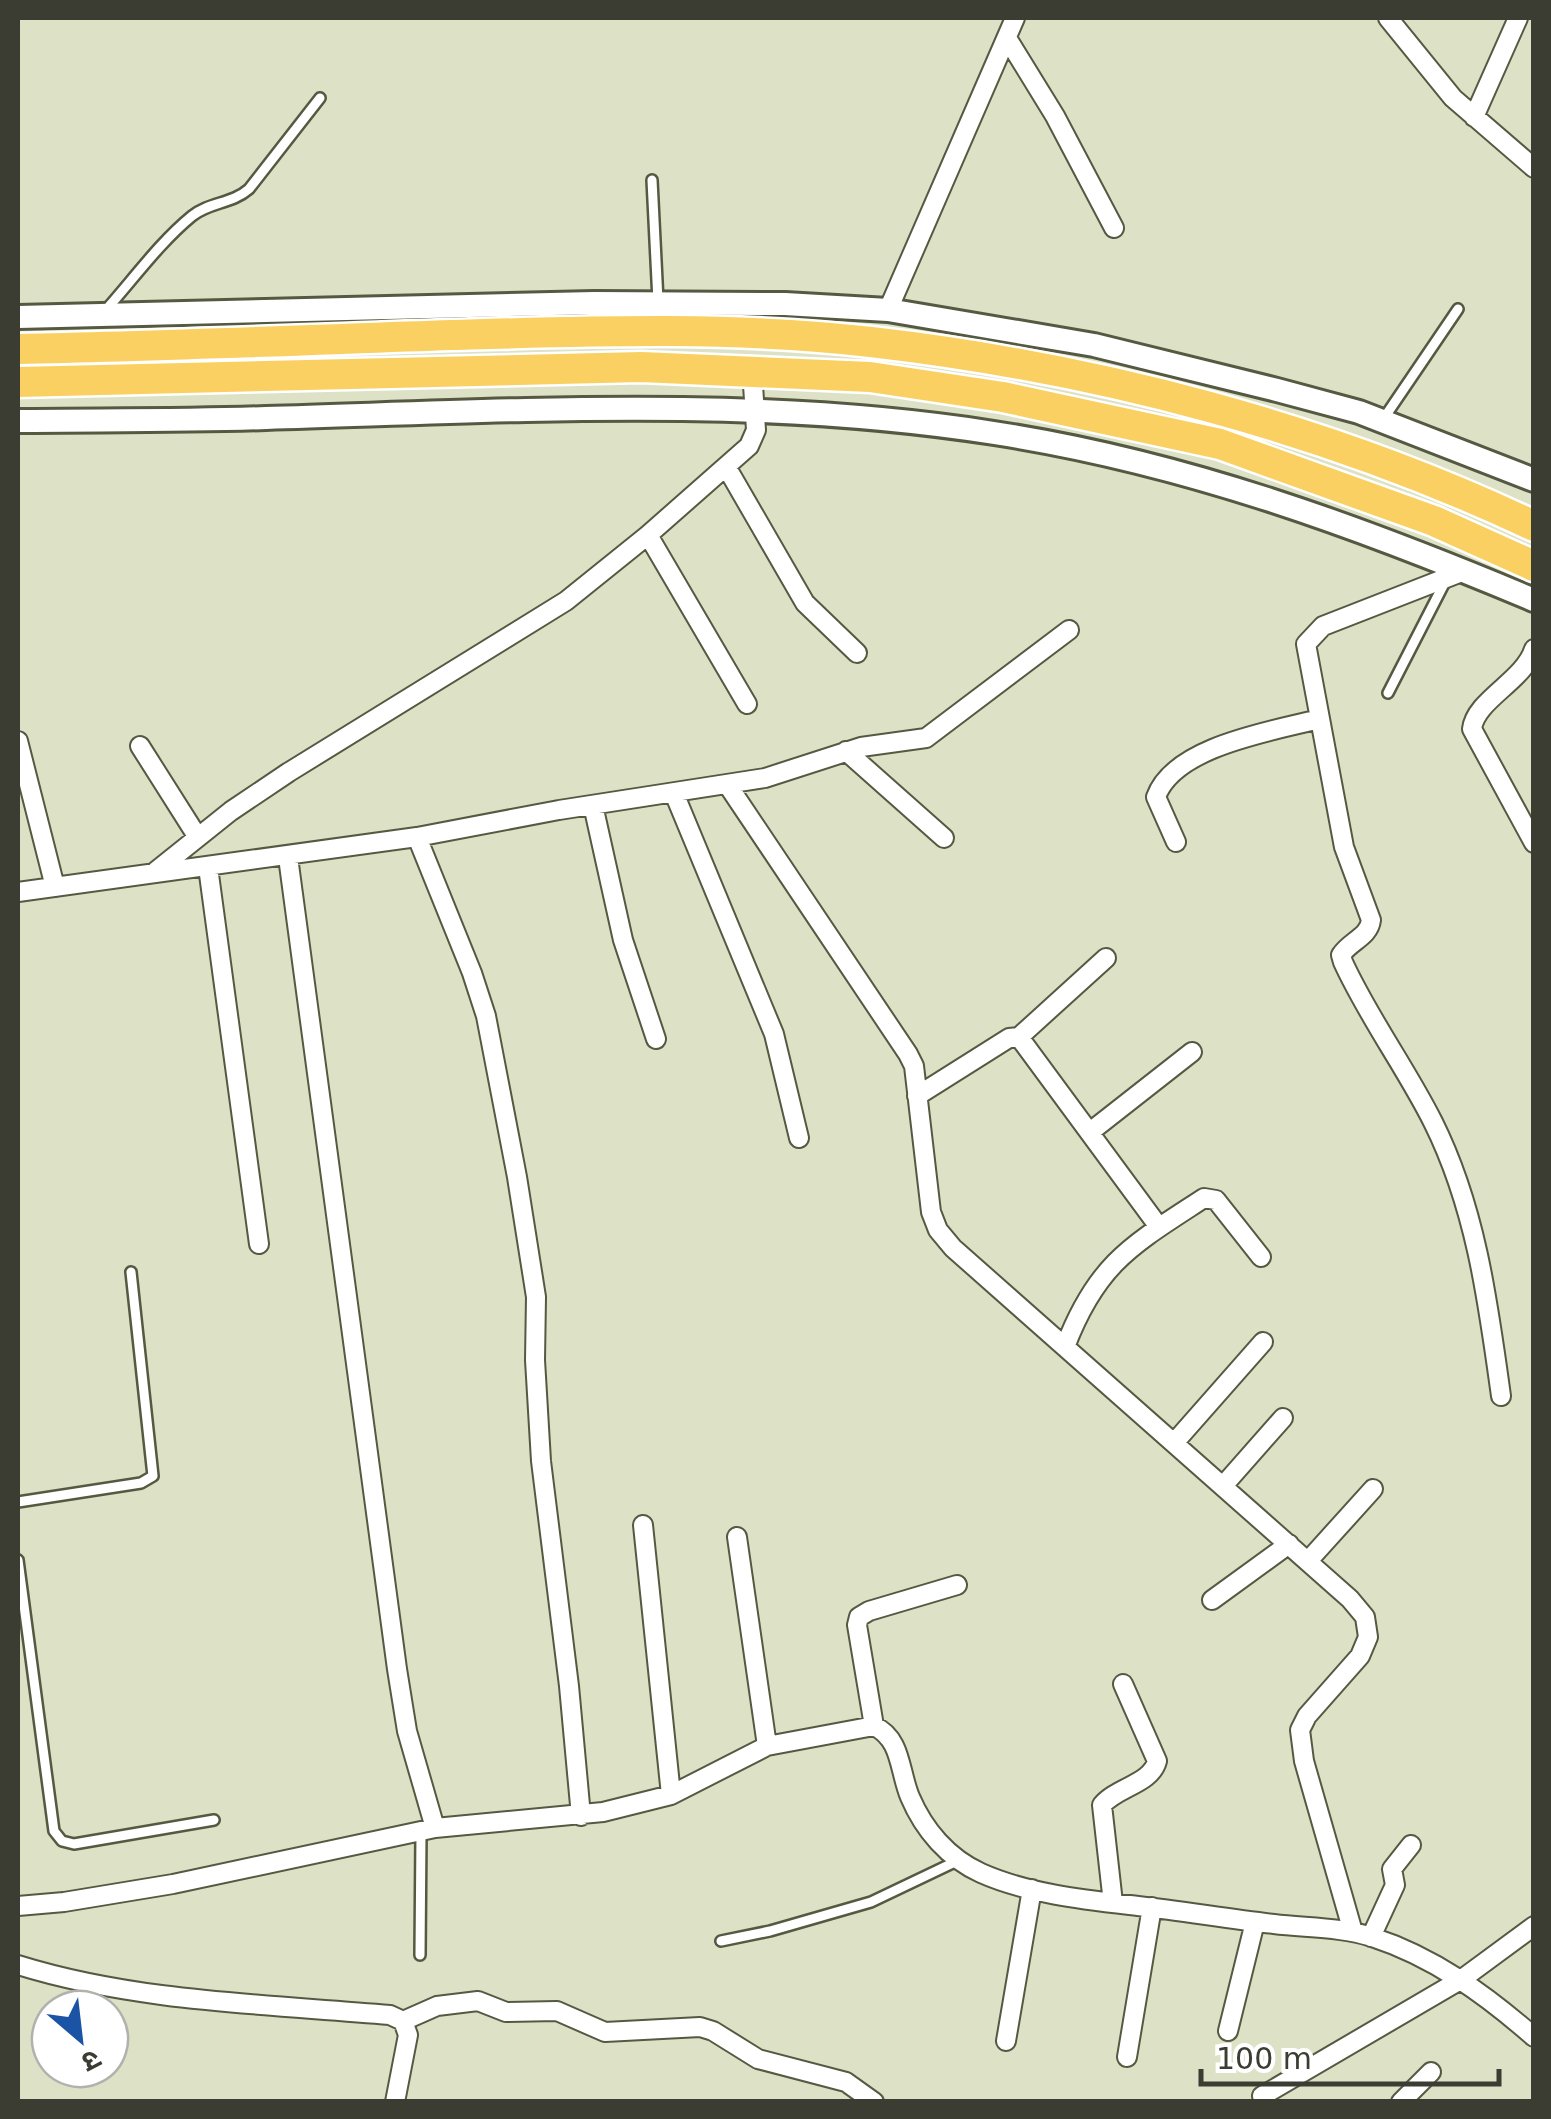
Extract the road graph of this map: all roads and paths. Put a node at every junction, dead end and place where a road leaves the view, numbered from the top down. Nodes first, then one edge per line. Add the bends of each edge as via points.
1 (1016, 18) edge
2 (1388, 18) edge
3 (1518, 18) edge
4 (1008, 38) junction
5 (320, 98) dead end
6 (1474, 117) junction
7 (1534, 168) edge
8 (652, 180) dead end
9 (1114, 228) dead end
10 (658, 303) junction
11 (1458, 308) dead end
12 (888, 310) junction
13 (102, 314) junction
14 (18, 317) edge
15 (507, 334) junction
16 (18, 349) edge
17 (506, 369) junction
18 (752, 370) junction
19 (18, 382) edge
20 (756, 409) junction
21 (18, 420) edge
22 (1382, 421) junction
23 (727, 468) junction
24 (1534, 480) edge
25 (1534, 526) edge
26 (648, 536) junction
27 (1534, 566) edge
28 (1456, 574) junction
29 (1534, 600) edge
30 (1069, 630) dead end
31 (1534, 649) edge
32 (858, 652) dead end
33 (1388, 693) dead end
34 (747, 704) dead end
35 (1319, 719) junction
36 (18, 740) edge
37 (140, 746) dead end
38 (846, 751) junction
39 (727, 784) junction
40 (674, 793) junction
41 (593, 805) junction
42 (198, 836) junction
43 (417, 837) junction
44 (944, 838) dead end
45 (1176, 842) dead end
46 (1534, 843) edge
47 (288, 857) junction
48 (208, 867) junction
49 (156, 872) junction
50 (56, 888) junction
51 (18, 892) edge
52 (1106, 958) dead end
53 (1019, 1037) junction
54 (656, 1039) dead end
55 (1192, 1052) dead end
56 (917, 1096) junction
57 (1090, 1132) junction
58 (799, 1138) dead end
59 (1159, 1228) junction
60 (259, 1244) dead end
61 (1261, 1256) dead end
62 (131, 1272) dead end
63 (1264, 1342) dead end
64 (1065, 1346) junction
65 (1501, 1396) dead end
66 (1283, 1418) dead end
67 (1174, 1443) junction
68 (1224, 1486) junction
69 (1373, 1489) dead end
70 (18, 1502) edge
71 (643, 1525) dead end
72 (737, 1537) dead end
73 (1289, 1544) junction
74 (18, 1560) edge
75 (1308, 1561) junction
76 (957, 1586) dead end
77 (1212, 1600) dead end
78 (1123, 1684) dead end
79 (874, 1726) junction
80 (767, 1746) junction
81 (671, 1796) junction
82 (582, 1816) junction
83 (214, 1820) dead end
84 (428, 1830) junction
85 (1412, 1845) dead end
86 (958, 1861) junction
87 (1032, 1889) junction
88 (1113, 1903) junction
89 (18, 1906) edge
90 (1152, 1908) junction
91 (1256, 1922) junction
92 (1534, 1926) edge
93 (1362, 1934) junction
94 (721, 1942) dead end
95 (420, 1955) dead end
96 (18, 1964) edge
97 (1462, 1979) junction
98 (403, 2021) junction
99 (1228, 2031) dead end
100 (1534, 2037) edge
101 (1006, 2041) dead end
102 (1128, 2057) dead end
103 (1432, 2072) dead end
104 (1262, 2096) dead end
105 (394, 2102) edge
106 (874, 2102) edge
107 (1401, 2102) edge

1 - 4 street
2 - 6 street
3 - 6 street
4 - 9 street
4 - 12 street
5 - 13 lane via 249,189 189,218
6 - 7 street
8 - 10 lane
10 - 12 street
10 - 13 street
11 - 22 lane
12 - 22 street via 1094,345
13 - 14 street
15 - 16 highway
15 - 17 highway
15 - 25 highway via 758,334 985,358 1284,430 1424,478
17 - 18 highway
17 - 19 highway
18 - 20 street
18 - 27 highway via 942,387 1220,444 1434,521
20 - 21 street
20 - 23 street via 749,446
20 - 28 street via 993,432 1114,456 1308,510
22 - 24 street
23 - 26 street
23 - 32 street via 804,603
26 - 34 street
26 - 42 street via 566,601
28 - 29 street
28 - 33 lane
28 - 35 street via 1312,634 1307,657
30 - 38 street via 926,738
31 - 46 street via 1472,728
35 - 45 street via 1206,752 1168,778 1156,796
35 - 65 street via 1344,847 1372,920 1342,962 1433,1123 1466,1201
36 - 50 street
37 - 42 street
38 - 39 street via 789,772
38 - 44 street
39 - 40 street
39 - 56 street via 901,1042 914,1066
40 - 41 street
40 - 58 street via 774,1034
41 - 43 street
41 - 54 street via 623,940
42 - 49 street
43 - 47 street
43 - 82 street via 486,1016 518,1178 536,1297 541,1461
47 - 48 street
47 - 84 street via 397,1669
48 - 49 street
48 - 60 street
49 - 50 street
50 - 51 street
52 - 53 street
53 - 56 street
53 - 57 street
55 - 57 street
56 - 64 street via 938,1230
57 - 59 street
59 - 61 street via 1210,1197
59 - 64 street via 1094,1285
62 - 70 lane via 153,1476
63 - 67 street
64 - 67 street
66 - 68 street
67 - 68 street
68 - 73 street
69 - 75 street
71 - 81 street
72 - 80 street
73 - 75 street
73 - 77 street
74 - 83 lane via 54,1831 74,1844
75 - 93 street via 1350,1598 1368,1637 1300,1730 1304,1761
76 - 79 street via 859,1617
78 - 88 street via 1157,1761 1152,1774 1102,1806
79 - 80 street
79 - 86 street via 894,1742 921,1820
80 - 81 street
81 - 82 street
82 - 84 street
84 - 89 street via 173,1884
84 - 95 lane
85 - 93 street via 1392,1869 1395,1885
86 - 87 street
86 - 94 lane via 871,1902
87 - 88 street
87 - 101 street
88 - 90 street
90 - 91 street
90 - 102 street
91 - 93 street
91 - 99 street
92 - 97 street
93 - 97 street
96 - 98 street via 93,1985
97 - 100 street
97 - 104 street
98 - 105 street via 408,2035
98 - 106 street via 467,2001 522,2014 557,2011 605,2032 700,2027 758,2059 846,2082
103 - 107 street

